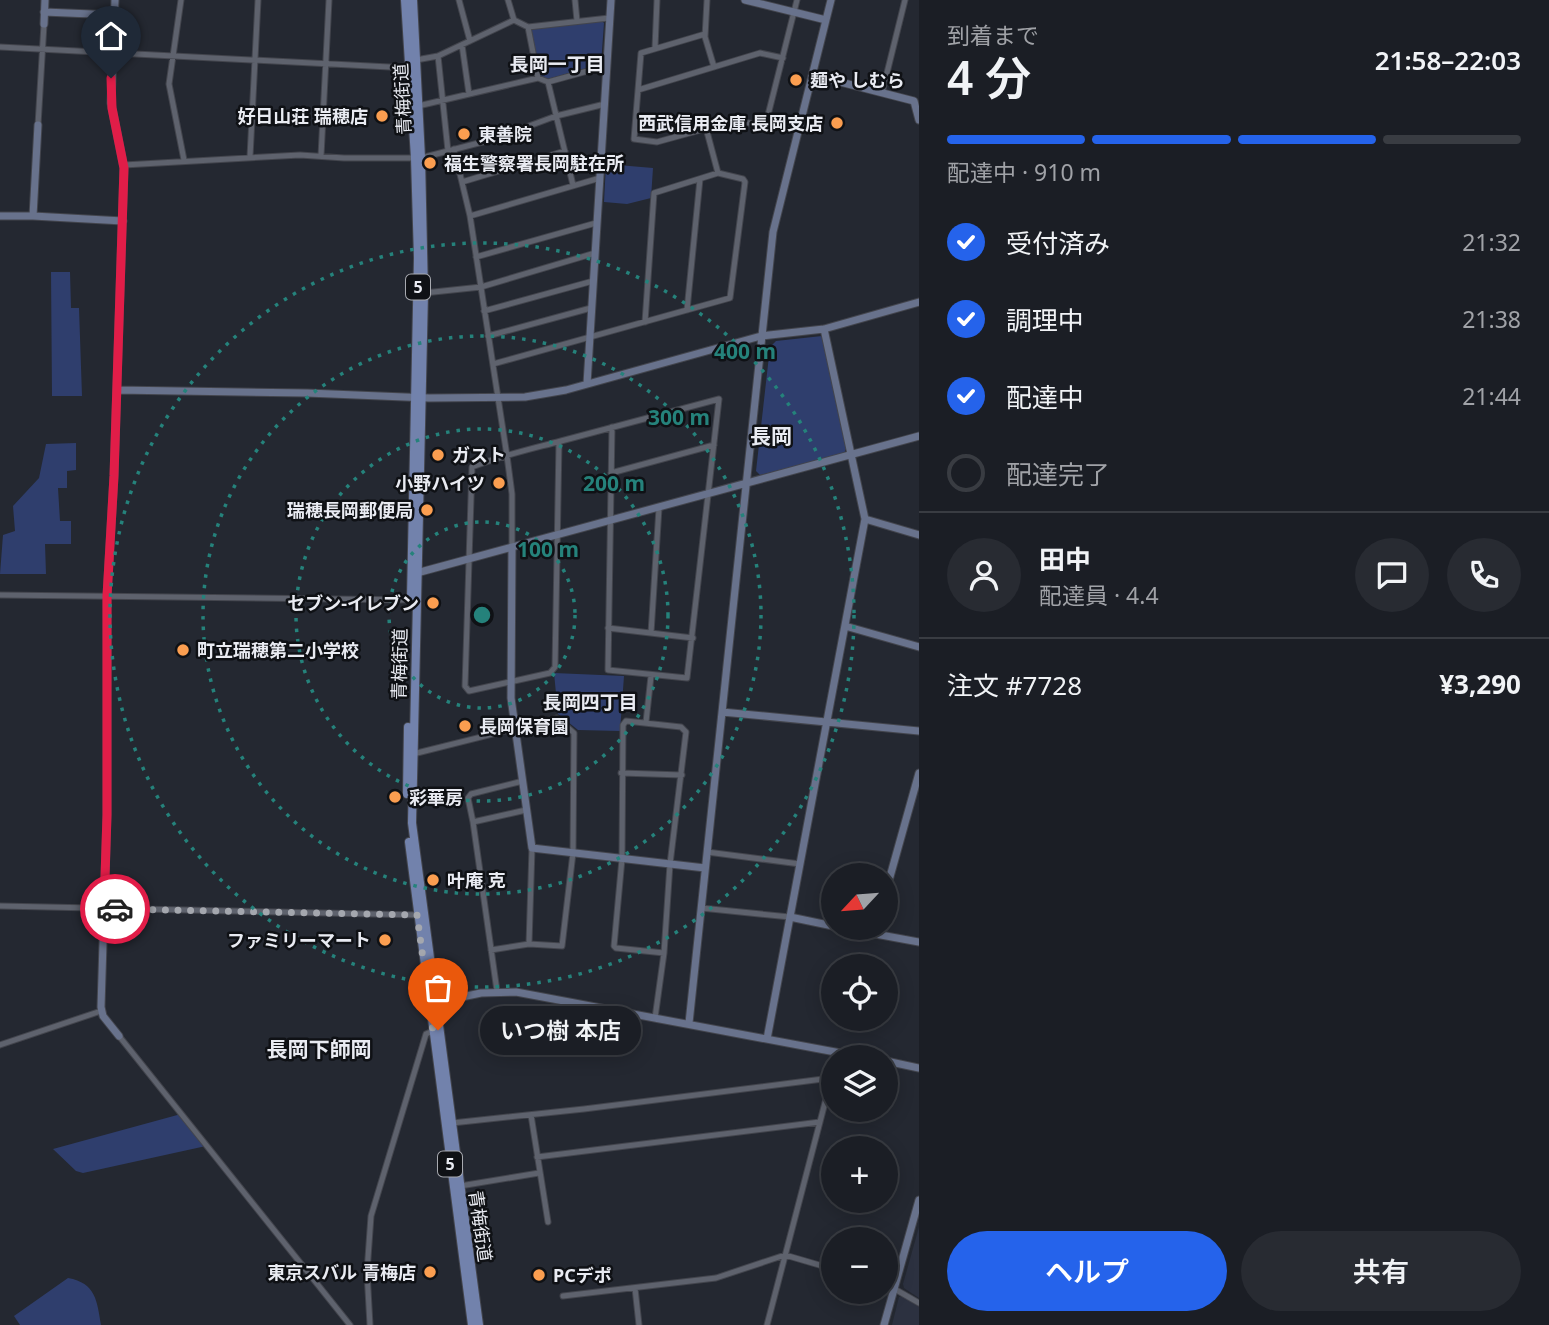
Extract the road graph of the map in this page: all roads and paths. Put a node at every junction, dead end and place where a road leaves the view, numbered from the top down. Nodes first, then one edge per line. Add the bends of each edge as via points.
1 (45, 0) edge
2 (115, 0) edge
3 (181, 0) edge
4 (258, 0) edge
5 (329, 0) edge
6 (405, 0) edge
7 (413, 0) edge
8 (458, 0) edge
9 (508, 0) edge
10 (575, 0) edge
11 (611, 0) edge
12 (657, 0) edge
13 (707, 0) edge
14 (745, 0) edge
15 (797, 0) edge
16 (831, 0) edge
17 (905, 0) edge
18 (44, 12) junction
19 (794, 13) junction
20 (114, 15) junction
21 (609, 18) junction
22 (514, 20) junction
23 (826, 20) junction
24 (577, 21) junction
25 (44, 24) joint
26 (528, 27) junction
27 (705, 34) junction
28 (470, 41) junction
29 (461, 46) junction
30 (0, 47) edge
31 (655, 48) junction
32 (41, 49) junction
33 (113, 53) junction
34 (174, 56) junction
35 (438, 56) junction
36 (783, 58) junction
37 (416, 60) junction
38 (256, 61) junction
39 (326, 64) junction
40 (607, 66) junction
41 (714, 67) junction
42 (409, 68) junction
43 (813, 75) junction
44 (538, 78) junction
45 (548, 82) junction
46 (638, 90) junction
47 (882, 93) junction
48 (469, 94) junction
49 (441, 100) junction
50 (917, 100) edge
51 (605, 104) junction
52 (418, 106) junction
53 (556, 116) junction
54 (919, 120) edge
55 (38, 125) joint
56 (706, 128) junction
57 (451, 150) junction
58 (565, 151) junction
59 (321, 156) junction
60 (250, 157) junction
61 (418, 158) junction
62 (184, 160) junction
63 (124, 165) junction
64 (718, 173) junction
65 (600, 178) junction
66 (700, 179) junction
67 (462, 182) junction
68 (573, 185) junction
69 (0, 216) edge
70 (33, 216) junction
71 (470, 216) junction
72 (123, 221) junction
73 (596, 223) junction
74 (595, 253) junction
75 (476, 257) junction
76 (593, 282) junction
77 (481, 287) junction
78 (424, 293) junction
79 (919, 302) edge
80 (591, 308) junction
81 (687, 310) junction
82 (484, 311) junction
83 (645, 322) junction
84 (824, 329) junction
85 (488, 336) junction
86 (761, 337) junction
87 (589, 338) junction
88 (493, 364) junction
89 (586, 384) junction
90 (117, 390) junction
91 (418, 398) junction
92 (498, 399) junction
93 (612, 428) junction
94 (919, 436) edge
95 (559, 442) junction
96 (714, 445) junction
97 (850, 454) junction
98 (507, 456) junction
99 (611, 473) junction
100 (745, 484) junction
101 (708, 495) junction
102 (659, 508) junction
103 (865, 519) junction
104 (610, 522) junction
105 (919, 535) edge
106 (557, 536) junction
107 (512, 548) junction
108 (469, 559) junction
109 (415, 574) junction
110 (0, 594) edge
111 (107, 596) junction
112 (414, 600) junction
113 (845, 626) junction
114 (608, 628) junction
115 (651, 633) junction
116 (693, 638) junction
117 (919, 647) edge
118 (651, 676) junction
119 (511, 682) junction
120 (722, 712) junction
121 (646, 722) junction
122 (826, 722) junction
123 (516, 729) junction
124 (919, 731) edge
125 (413, 754) junction
126 (621, 773) junction
127 (919, 773) edge
128 (681, 775) junction
129 (523, 781) junction
130 (526, 810) junction
131 (473, 822) junction
132 (531, 848) junction
133 (707, 852) junction
134 (573, 853) junction
135 (622, 859) junction
136 (800, 863) junction
137 (894, 863) edge
138 (670, 864) junction
139 (705, 868) junction
140 (0, 906) edge
141 (104, 908) junction
142 (701, 908) junction
143 (420, 915) junction
144 (790, 917) junction
145 (821, 923) edge
146 (898, 936) edge
147 (919, 942) edge
148 (529, 944) junction
149 (491, 950) junction
150 (664, 953) junction
151 (497, 991) junction
152 (432, 1003) junction
153 (101, 1011) junction
154 (655, 1018) junction
155 (689, 1023) junction
156 (436, 1030) junction
157 (119, 1036) joint
158 (767, 1039) junction
159 (0, 1045) edge
160 (821, 1051) edge
161 (898, 1064) edge
162 (919, 1068) edge
163 (821, 1076) edge
164 (531, 1115) junction
165 (821, 1118) edge
166 (820, 1122) junction
167 (452, 1123) junction
168 (537, 1157) junction
169 (540, 1173) junction
170 (460, 1186) junction
171 (919, 1200) edge
172 (548, 1222) dead end
173 (785, 1255) junction
174 (898, 1262) edge
175 (821, 1266) edge
176 (635, 1288) junction
177 (898, 1290) edge
178 (563, 1296) dead end
179 (919, 1303) edge
180 (887, 1304) edge
181 (350, 1325) edge
182 (370, 1325) edge
183 (472, 1325) edge
184 (479, 1325) edge
185 (639, 1325) edge
186 (767, 1325) edge
187 (884, 1325) edge

1 - 18 street
2 - 20 street
3 - 34 street
4 - 38 street
5 - 39 street
6 - 42 main road, 青梅街道 / 5
7 - 37 main road, 青梅街道 / 5
8 - 28 street
9 - 22 street
10 - 24 street
11 - 21 street
12 - 31 street
13 - 27 street
14 - 19 street
15 - 19 street
16 - 23 street
17 - 47 street
18 - 20 street
18 - 25 street
19 - 23 street
19 - 36 street
20 - 33 street
21 - 24 street
21 - 40 street
22 - 26 street
22 - 28 street
23 - 43 street
24 - 26 street
25 - 32 street
26 - 44 street
27 - 31 street
27 - 41 street
28 - 29 street
29 - 35 street
29 - 48 street
30 - 32 street
31 - 46 street via 640,54
32 - 33 street
32 - 55 street
33 - 34 street
33 - 63 street via 111,103
34 - 38 street
34 - 62 street via 169,84
35 - 37 street
35 - 49 street
36 - 41 street via 760,53
36 - 56 street via 765,127 737,120
37 - 52 main road, 青梅街道 / 5
38 - 39 street
38 - 60 street
39 - 42 street
39 - 59 street
40 - 45 street
40 - 51 street
41 - 46 street
42 - 61 main road, 青梅街道 / 5
43 - 47 street
43 - 86 street via 773,232
44 - 45 street
44 - 48 street
45 - 53 street
46 - 56 street via 634,139 657,142
47 - 50 street
48 - 49 street
49 - 52 street
49 - 57 street
50 - 54 street
51 - 53 street
51 - 65 street
52 - 61 main road, 青梅街道 / 5
53 - 57 street
53 - 58 street
55 - 70 street
56 - 64 street
57 - 61 street
57 - 67 street
58 - 67 street
58 - 68 street
59 - 60 street
59 - 61 street
60 - 62 street
61 - 78 main road, 青梅街道 / 5
61 - 91 main road, 青梅街道 / 5
62 - 63 street
63 - 72 street
64 - 66 street
64 - 81 street via 745,182 730,298
65 - 68 street
65 - 73 street
66 - 81 street
66 - 83 street via 653,195
67 - 71 street
68 - 71 street
69 - 70 street
70 - 72 street
71 - 75 street
72 - 90 street
73 - 74 street
73 - 75 street
74 - 76 street
74 - 77 street
75 - 77 street
76 - 80 street
76 - 82 street
77 - 78 street
77 - 82 street
78 - 91 main road, 青梅街道 / 5
79 - 84 street
80 - 85 street
80 - 87 street
81 - 83 street
82 - 85 street
83 - 87 street
84 - 86 street
84 - 97 street
85 - 88 street
86 - 89 street
86 - 100 street
87 - 88 street
87 - 89 street
88 - 92 street
89 - 92 street via 538,396
90 - 91 street
90 - 111 street
91 - 92 street
91 - 109 main road, 青梅街道 / 5
92 - 98 street
93 - 95 street
93 - 96 street via 719,398
93 - 99 street
94 - 97 street
95 - 98 street
95 - 106 street
96 - 99 street
96 - 101 street
97 - 100 street
97 - 103 street
98 - 107 street
98 - 108 street via 471,470
99 - 104 street
100 - 101 street
100 - 120 street
101 - 102 street
101 - 116 street
102 - 104 street
102 - 115 street
103 - 105 street
103 - 113 street
104 - 106 street
104 - 114 street
106 - 107 street
106 - 119 street via 555,667 550,673
107 - 108 street
107 - 119 street
108 - 109 street
108 - 119 street via 466,690
109 - 112 main road, 青梅街道 / 5
110 - 111 street
111 - 112 street
111 - 141 street
112 - 125 main road, 青梅街道 / 5
112 - 143 main road, 青梅街道 / 5 via 408,816 410,866
113 - 117 street
113 - 122 street
114 - 115 street
114 - 118 street via 608,670
115 - 116 street
116 - 118 street via 687,678
118 - 121 street
119 - 123 street
120 - 122 street
120 - 133 street
121 - 126 street via 626,721 623,725
121 - 128 street via 685,728
122 - 124 street
122 - 136 street
123 - 125 street
123 - 129 street
123 - 134 street via 556,718 574,733
125 - 143 main road, 青梅街道 / 5 via 412,823
126 - 128 street
126 - 135 street
127 - 137 street
128 - 138 street
129 - 130 street
129 - 131 street via 471,794
130 - 131 street
130 - 132 street
131 - 149 street
132 - 134 street
132 - 148 street
133 - 136 street
133 - 139 street
134 - 135 street
134 - 148 street via 562,946
135 - 138 street
135 - 150 street via 614,947
136 - 144 street
138 - 139 street
138 - 150 street
139 - 142 street
140 - 141 street
141 - 143 street
141 - 153 street
142 - 144 street
142 - 155 street
143 - 152 main road, 青梅街道 / 5
144 - 145 street
144 - 158 street
146 - 147 street
148 - 149 street
149 - 151 street
150 - 154 street
151 - 152 street
151 - 154 street
152 - 156 main road, 青梅街道 / 5
153 - 157 street
153 - 159 street
154 - 155 street
155 - 158 street
156 - 167 main road, 青梅街道 / 5
156 - 182 street via 426,1034 371,1216
156 - 183 main road, 青梅街道 / 5
157 - 181 street
158 - 160 street
161 - 162 street
163 - 164 street
164 - 167 street
164 - 168 street
165 - 166 street
166 - 168 street
166 - 173 street
167 - 170 main road, 青梅街道 / 5
168 - 169 street
169 - 170 street
169 - 172 street
170 - 184 main road, 青梅街道 / 5
171 - 174 street
173 - 175 street
173 - 176 street via 716,1278
173 - 186 street
176 - 178 street
176 - 185 street
177 - 179 street
180 - 187 street

